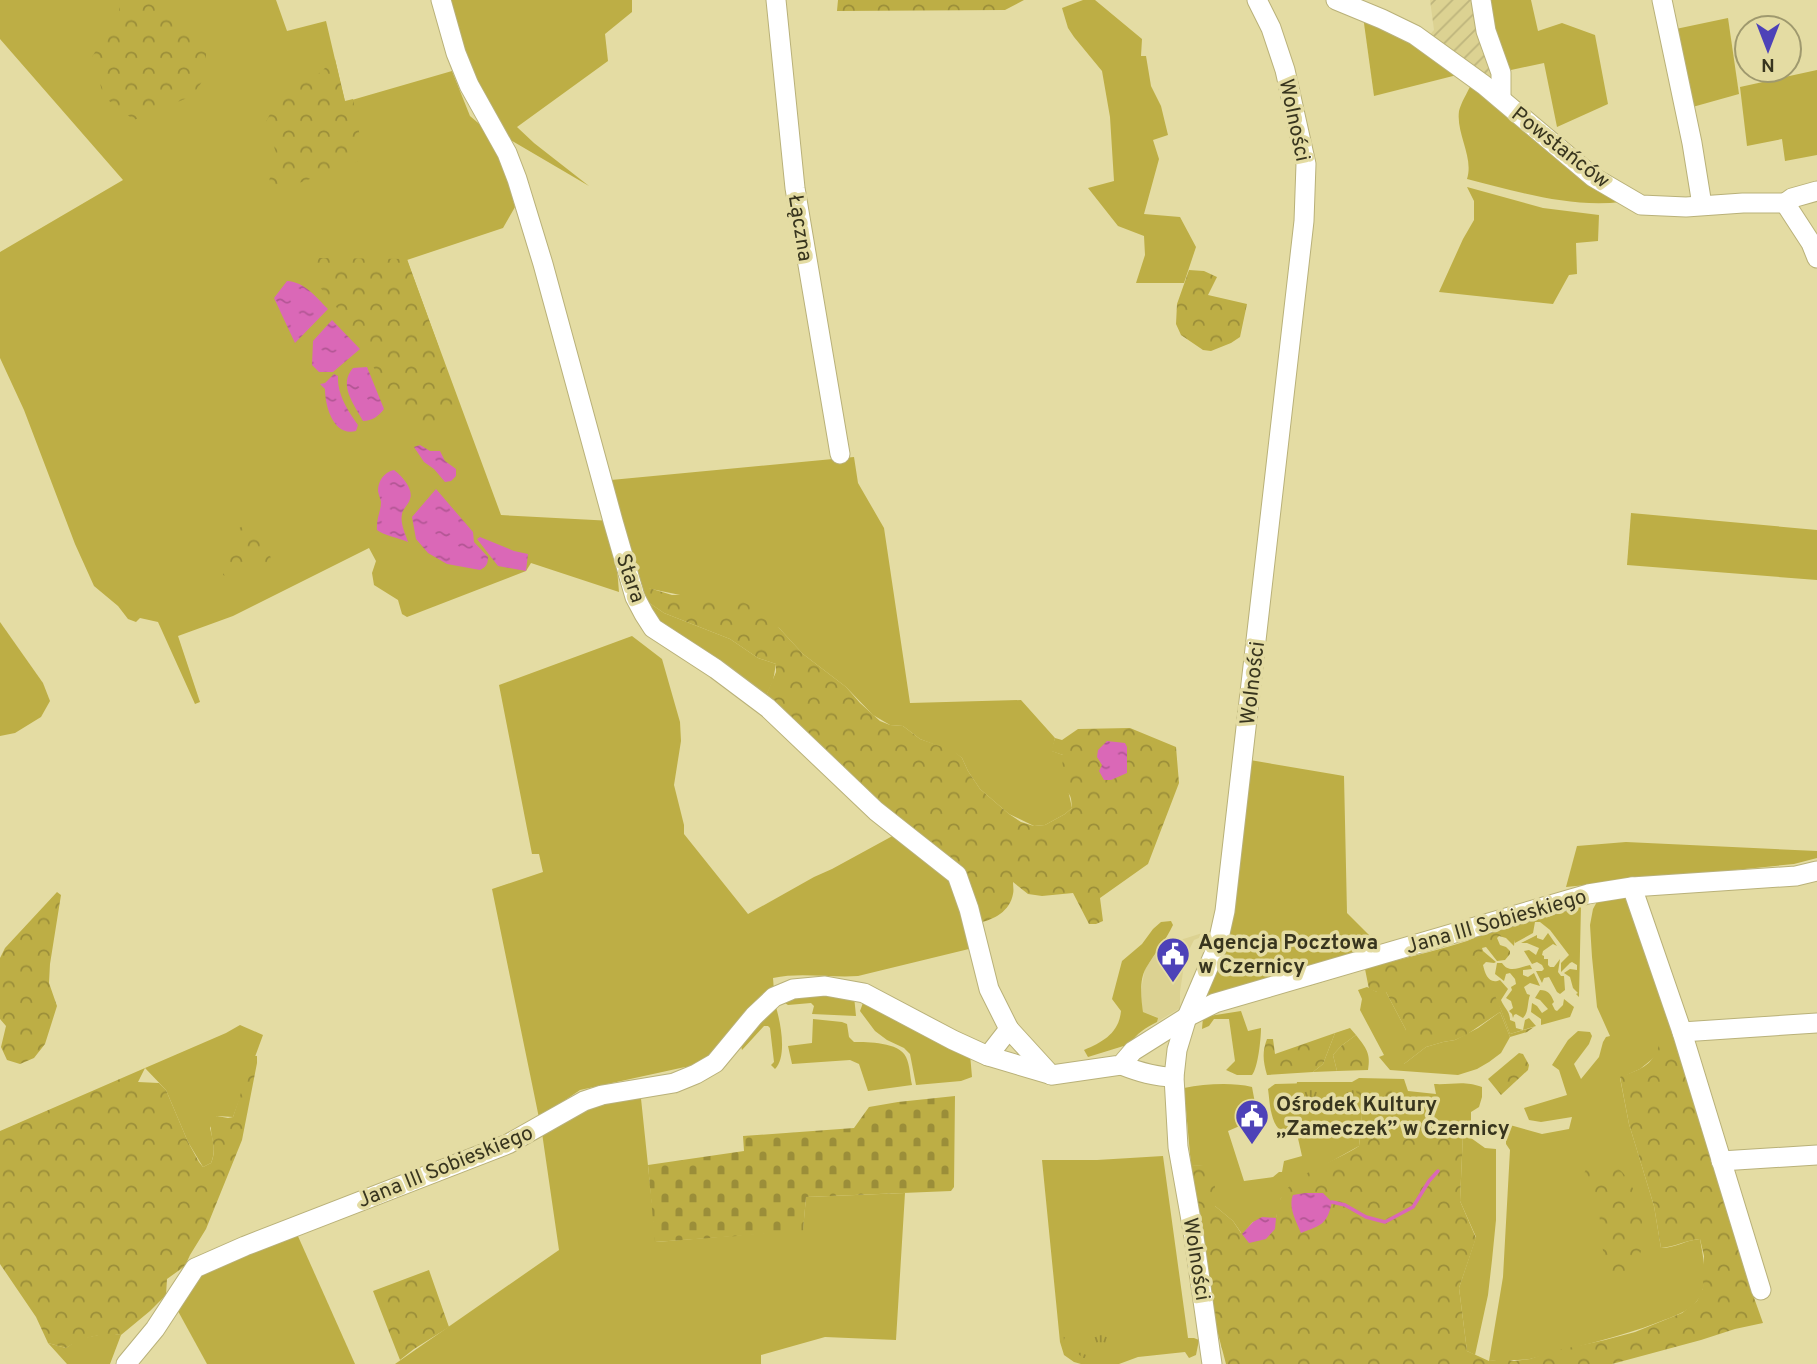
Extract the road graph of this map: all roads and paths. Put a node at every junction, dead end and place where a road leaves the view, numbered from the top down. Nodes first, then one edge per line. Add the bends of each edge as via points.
1 (441, 0) edge
2 (776, 0) edge
3 (1257, 0) edge
4 (1336, 0) edge
5 (1481, 0) edge
6 (1662, 0) edge
7 (1501, 73) junction
8 (1484, 85) junction
9 (1501, 99) junction
10 (1817, 191) edge
11 (1785, 203) junction
12 (1702, 205) junction
13 (1817, 258) edge
14 (839, 454) dead end
15 (1817, 871) edge
16 (1632, 887) junction
17 (1187, 1017) junction
18 (1817, 1023) edge
19 (1009, 1029) junction
20 (1682, 1032) junction
21 (988, 1056) junction
22 (1121, 1065) junction
23 (1052, 1075) junction
24 (1174, 1077) junction
25 (1817, 1154) edge
26 (1721, 1161) junction
27 (1760, 1290) dead end
28 (126, 1364) edge
29 (1212, 1364) edge

1 - 19 street, Stara via 469,85 517,179 634,591 653,628 768,708 876,811 957,875 989,989
2 - 14 street, Łączna via 795,188
3 - 17 street, Wolności via 1284,70 1306,164 1304,221 1225,911 1217,947
4 - 8 street, Powstańców via 1415,35
5 - 7 street, Powstańców
6 - 12 street
7 - 8 street
7 - 9 street, Powstańców
8 - 9 street, Powstańców
9 - 12 street, Powstańców via 1593,177 1641,205
10 - 11 street
11 - 12 street, Powstańców
11 - 13 street
15 - 16 street, Jana III Sobieskiego
16 - 17 street, Jana III Sobieskiego via 1588,894 1215,1003
16 - 20 street
17 - 22 street, Jana III Sobieskiego via 1133,1051
17 - 24 street, Wolności
18 - 20 street
19 - 21 street
19 - 23 street, Stara
20 - 26 street
21 - 23 street, Jana III Sobieskiego
21 - 28 street, Jana III Sobieskiego via 864,992 825,986 793,989 774,997 706,1070 674,1083 584,1101 508,1143 195,1268
22 - 23 street, Jana III Sobieskiego
22 - 24 street via 1140,1073
24 - 29 street, Wolności via 1178,1147
25 - 26 street
26 - 27 street

